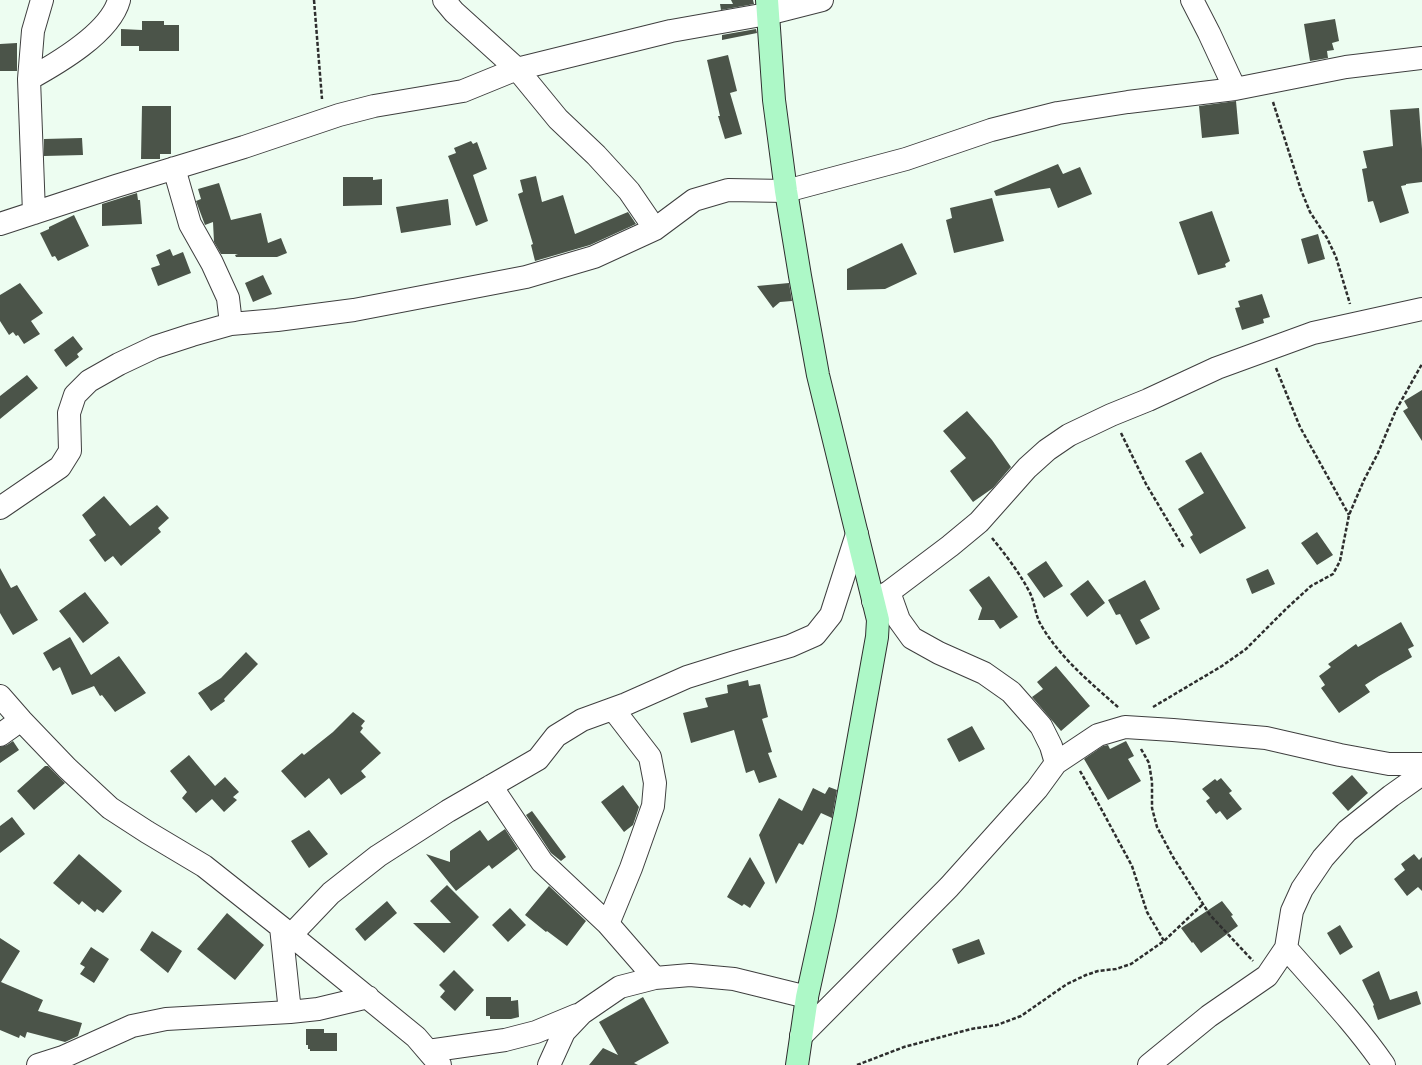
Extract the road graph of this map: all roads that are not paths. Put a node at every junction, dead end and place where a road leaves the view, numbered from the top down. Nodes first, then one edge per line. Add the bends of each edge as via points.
1 (42, 0) edge
2 (119, 0) edge
3 (444, 0) edge
4 (822, 0) edge
5 (1192, 0) edge
6 (767, 7) edge
7 (1422, 58) edge
8 (517, 70) junction
9 (29, 79) junction
10 (1235, 89) junction
11 (174, 168) junction
12 (786, 191) junction
13 (34, 213) junction
14 (0, 224) edge
15 (655, 229) junction
16 (1422, 309) edge
17 (231, 324) junction
18 (0, 508) edge
19 (857, 534) junction
20 (881, 597) junction
21 (0, 696) edge
22 (613, 709) junction
23 (21, 720) junction
24 (0, 735) edge
25 (1063, 758) junction
26 (1422, 764) edge
27 (1422, 774) edge
28 (491, 786) junction
29 (608, 924) junction
30 (286, 931) junction
31 (1286, 948) junction
32 (655, 978) junction
33 (368, 997) junction
34 (807, 997) junction
35 (290, 1012) junction
36 (582, 1013) junction
37 (801, 1036) junction
38 (434, 1058) edge
39 (38, 1065) edge
40 (549, 1065) edge
41 (797, 1065) edge
42 (1149, 1065) edge
43 (1384, 1065) edge

1 - 9 street via 33,31
2 - 9 street via 107,23 87,41 56,64
3 - 8 street
4 - 6 street
5 - 10 street
6 - 8 street
6 - 12 street via 774,100
7 - 10 street via 1346,68
8 - 11 street via 463,91 374,106
8 - 15 street via 558,119 629,191
9 - 13 street
10 - 12 street via 1058,113 990,130 906,159
11 - 13 street
11 - 17 street via 190,224 212,262 228,298
12 - 15 street via 728,190 694,200
12 - 19 street via 818,375
13 - 14 street
15 - 17 street via 594,257 526,277 354,310
16 - 20 street via 1313,333 1268,349 1217,368 1069,435 1027,468 980,522
17 - 18 street via 155,347 89,380 75,395 68,413 70,451 60,467
19 - 20 street
19 - 22 street via 832,615 815,635 790,646 687,677
20 - 25 street via 912,638 984,673 1011,692 1041,726 1051,746
20 - 34 street via 877,637 846,814
21 - 23 street
22 - 28 street via 582,720 556,736 538,759
22 - 29 street via 650,757 655,783 653,806
23 - 24 street
23 - 30 street via 110,808 204,866
25 - 26 street via 1098,735 1134,728 1266,738 1389,764
25 - 37 street via 949,887
27 - 31 street via 1352,826 1323,858 1302,889 1292,911
28 - 29 street via 542,862
28 - 30 street via 378,856
29 - 32 street
30 - 33 street
30 - 35 street
31 - 42 street via 1267,976 1209,1016
31 - 43 street
32 - 34 street via 690,975 734,979
32 - 36 street via 620,987
33 - 35 street
33 - 38 street via 416,1037
34 - 37 street
35 - 39 street via 166,1019 132,1026 63,1057
36 - 38 street via 536,1032
36 - 40 street via 564,1032
37 - 41 street

